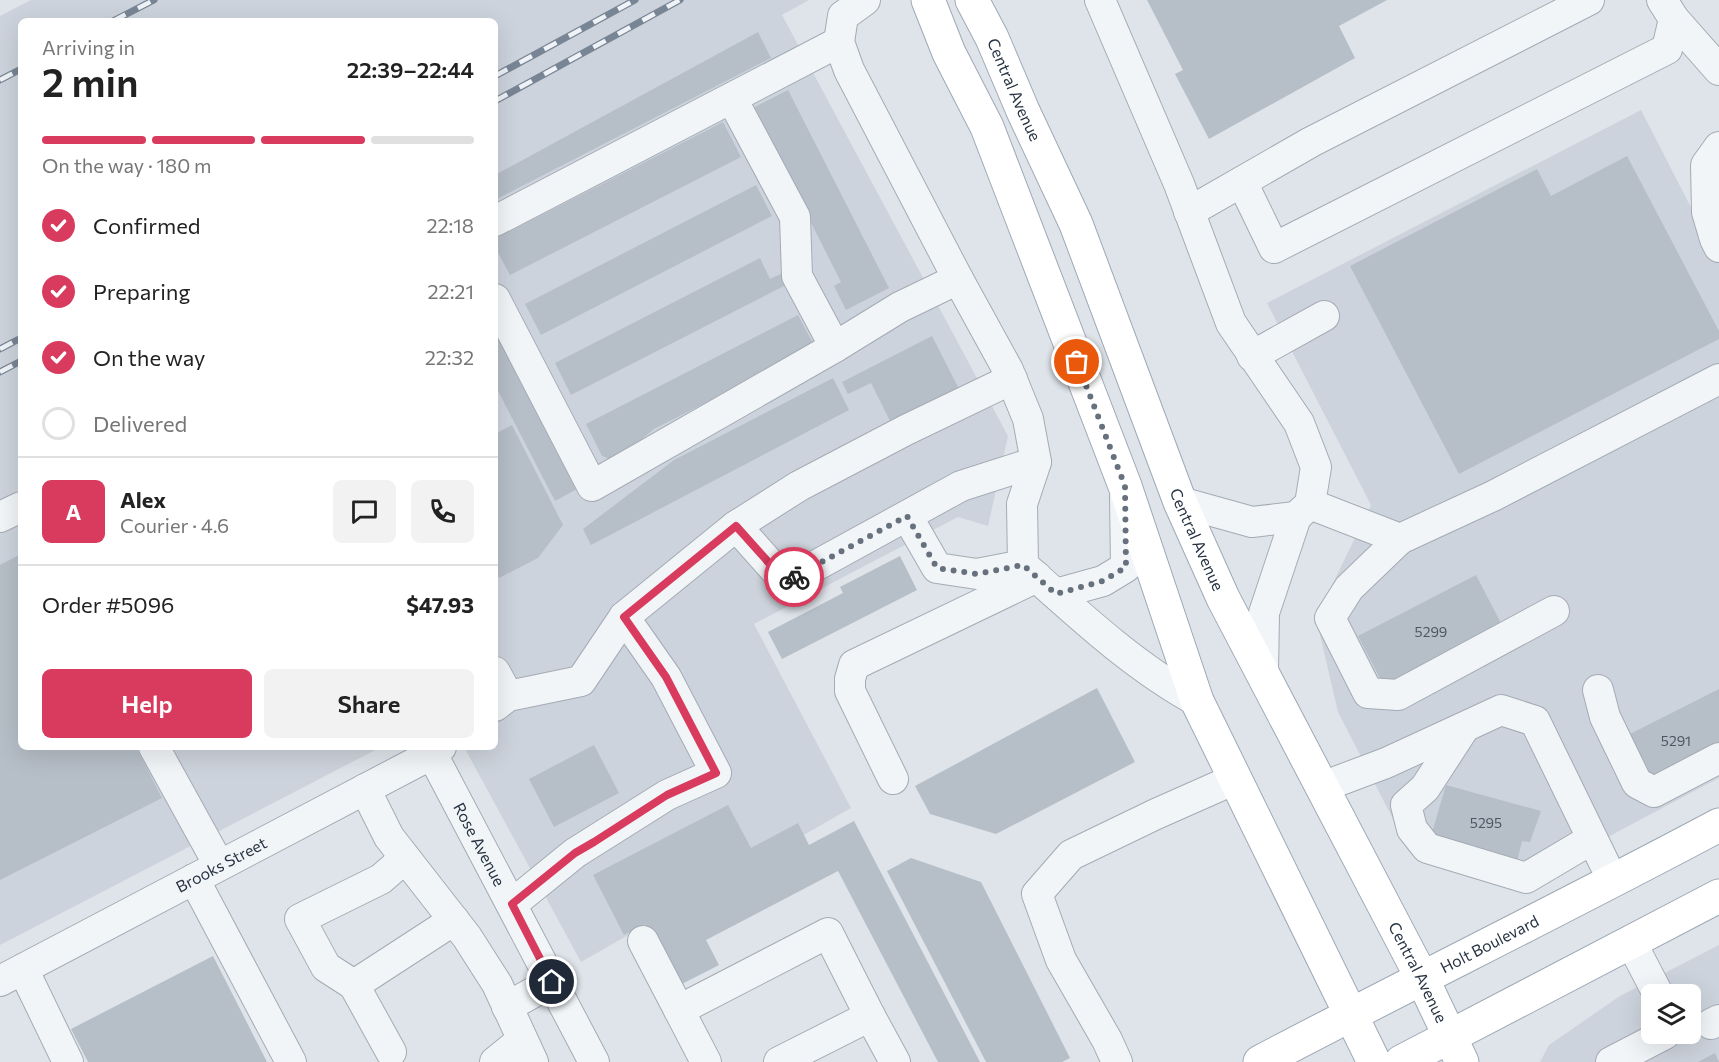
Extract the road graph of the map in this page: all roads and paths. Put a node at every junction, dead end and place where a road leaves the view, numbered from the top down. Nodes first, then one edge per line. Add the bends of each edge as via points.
1 (865, 0) edge
2 (928, 0) edge
3 (972, 0) edge
4 (1100, 0) edge
5 (1589, 0) edge
6 (1668, 10) edge
7 (839, 42) junction
8 (1719, 70) edge
9 (732, 99) junction
10 (1719, 147) edge
11 (1242, 182) junction
12 (1189, 212) junction
13 (498, 219) edge
14 (1719, 247) edge
15 (958, 279) junction
16 (498, 305) edge
17 (1324, 316) dead end
18 (835, 347) junction
19 (1252, 356) junction
20 (1012, 379) junction
21 (1719, 379) edge
22 (1036, 462) junction
23 (1125, 486) junction
24 (1180, 502) junction
25 (18, 509) edge
26 (1303, 511) junction
27 (907, 516) junction
28 (0, 518) edge
29 (736, 526) junction
30 (1400, 539) junction
31 (1039, 579) junction
32 (1554, 611) dead end
33 (624, 617) junction
34 (1263, 673) junction
35 (1598, 690) dead end
36 (499, 691) edge
37 (1197, 701) junction
38 (1464, 728) junction
39 (155, 750) edge
40 (437, 750) edge
41 (1719, 758) edge
42 (893, 778) dead end
43 (1235, 779) junction
44 (1322, 787) junction
45 (365, 789) junction
46 (1719, 825) edge
47 (1592, 839) junction
48 (405, 858) junction
49 (206, 872) junction
50 (1613, 881) junction
51 (1719, 896) edge
52 (512, 904) junction
53 (454, 920) junction
54 (643, 941) dead end
55 (1631, 942) junction
56 (11, 975) edge
57 (1422, 978) junction
58 (552, 982) junction
59 (1653, 984) edge
60 (354, 985) junction
61 (507, 1007) junction
62 (679, 1010) junction
63 (1352, 1014) junction
64 (870, 1016) junction
65 (1646, 1044) edge
66 (1456, 1049) edge
67 (527, 1051) edge
68 (391, 1052) dead end
69 (68, 1062) edge
70 (291, 1062) edge
71 (495, 1062) edge
72 (594, 1062) edge
73 (706, 1062) edge
74 (779, 1062) edge
75 (895, 1062) edge
76 (1117, 1062) edge
77 (1260, 1062) edge
78 (1374, 1062) edge
79 (1401, 1062) edge
80 (1611, 1062) edge

1 - 7 street via 843,16
2 - 23 main road via 987,128
3 - 24 main road, Central Avenue via 1076,224
4 - 12 street
5 - 11 street via 1311,142
6 - 8 street
6 - 11 street via 1666,49 1275,248
7 - 9 street
7 - 15 street via 849,70
9 - 13 street
9 - 18 street via 795,218 797,276
10 - 14 street via 1706,165 1707,212
11 - 12 street
12 - 19 street via 1231,323
15 - 18 street via 900,307
15 - 20 street
16 - 18 street via 592,486
17 - 19 street
19 - 26 street via 1299,423 1316,467
20 - 22 street via 1028,419
20 - 29 street via 799,486
21 - 30 street via 1493,496
22 - 27 street via 961,486
22 - 31 street via 1022,504
23 - 31 street via 1126,567 1103,581
23 - 37 main road
24 - 26 street via 1252,522
24 - 34 main road, Central Avenue via 1223,598
25 - 28 street
26 - 30 street
26 - 34 street via 1264,613
27 - 29 street via 786,582
27 - 31 street via 937,568
29 - 33 street
30 - 32 street via 1349,588 1330,618 1368,693 1398,695
31 - 37 street via 1110,641
31 - 42 street via 854,665 850,691
33 - 36 street via 581,681
33 - 52 street via 666,677 716,773 667,795 584,847
34 - 44 main road, Central Avenue
35 - 41 street via 1605,717 1637,783 1654,792
37 - 43 main road
38 - 44 street
38 - 47 street via 1501,710 1535,721
38 - 47 street via 1425,788 1406,806 1412,829 1427,848 1526,878
39 - 49 street
40 - 45 street, Brooks Street
40 - 52 street, Rose Avenue
43 - 63 main road
43 - 76 street via 1071,855 1037,894 1061,960
44 - 57 main road, Central Avenue
45 - 48 street via 389,837
45 - 49 street, Brooks Street
46 - 50 main road, Holt Boulevard
47 - 50 street
48 - 53 street
48 - 60 street via 381,879 300,919 326,967
49 - 56 street, Brooks Street
49 - 70 street
50 - 57 main road, Holt Boulevard
51 - 55 main road
52 - 58 street, Rose Avenue
53 - 60 street
53 - 61 street via 497,984
54 - 62 street
55 - 59 street
55 - 66 main road
56 - 69 street
57 - 63 main road, Holt Boulevard
57 - 66 main road, Central Avenue
58 - 61 street
58 - 72 street, Rose Avenue
60 - 68 street
61 - 67 street
62 - 64 street via 828,933
62 - 73 street
63 - 77 main road, Holt Boulevard
63 - 78 main road
64 - 74 street
64 - 75 street
65 - 80 street
66 - 79 main road
67 - 71 street

